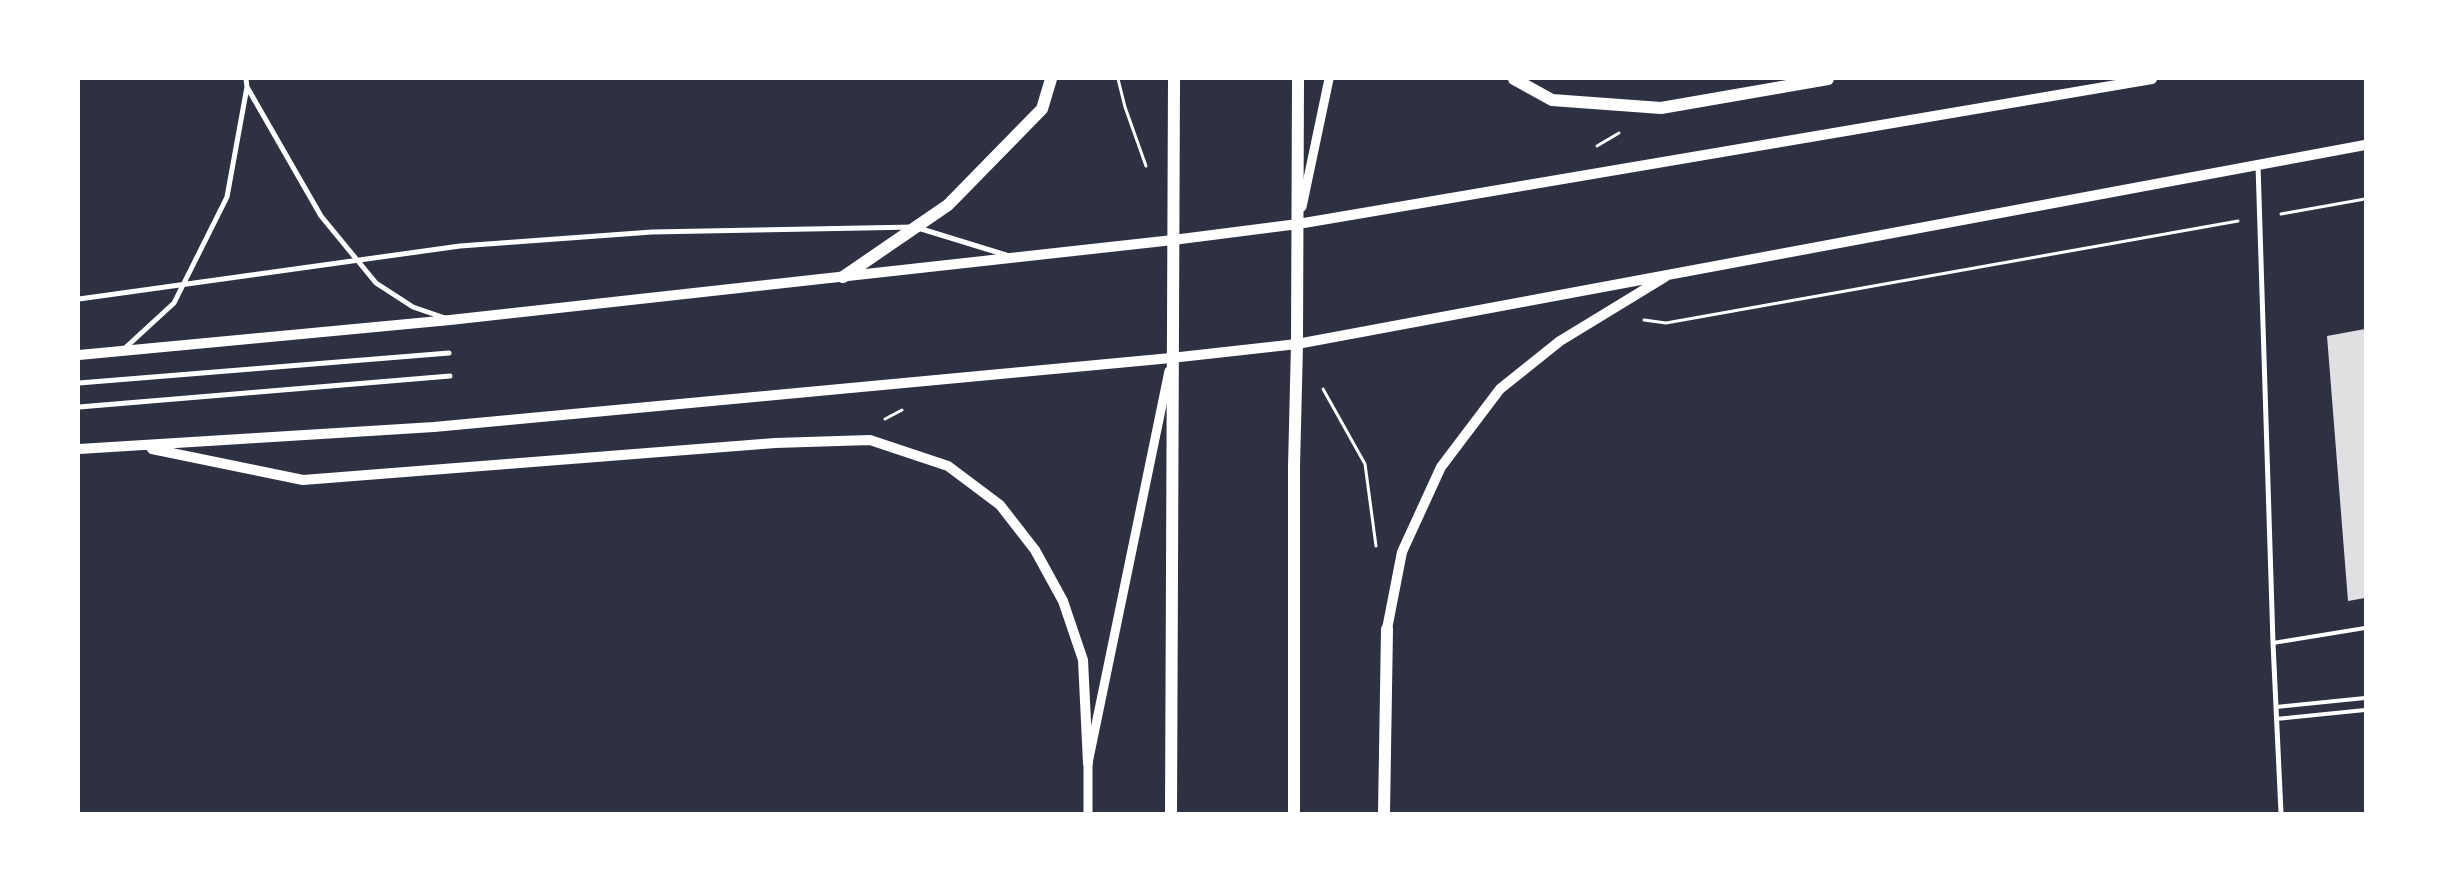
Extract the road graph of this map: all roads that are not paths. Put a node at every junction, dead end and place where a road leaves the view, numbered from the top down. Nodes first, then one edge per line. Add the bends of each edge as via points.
1 (246, 79) edge
2 (1051, 79) edge
3 (1174, 79) edge
4 (1298, 79) edge
5 (1329, 79) edge
6 (1514, 79) edge
7 (1828, 79) edge
8 (2152, 79) edge
9 (247, 87) junction
10 (2365, 145) edge
11 (2258, 164) junction
12 (1298, 224) junction
13 (915, 228) junction
14 (1173, 240) junction
15 (1014, 258) junction
16 (357, 260) junction
17 (1670, 274) junction
18 (843, 276) junction
19 (183, 284) junction
20 (79, 299) edge
21 (450, 320) junction
22 (1297, 344) junction
23 (120, 352) junction
24 (448, 352) dead end
25 (79, 355) edge
26 (1171, 358) junction
27 (450, 376) dead end
28 (79, 384) edge
29 (79, 407) edge
30 (138, 446) junction
31 (79, 449) edge
32 (2365, 628) edge
33 (1387, 629) joint
34 (2272, 643) junction
35 (2365, 698) edge
36 (2276, 707) junction
37 (2365, 710) edge
38 (2276, 719) junction
39 (1088, 763) junction
40 (1088, 813) edge
41 (1171, 813) edge
42 (1294, 813) edge
43 (1384, 813) edge
44 (2281, 813) edge

1 - 9 street
2 - 13 main road via 1042,109 948,205
3 - 14 main road
4 - 12 main road
5 - 12 street
6 - 7 main road via 1552,100 1661,108
8 - 12 main road
9 - 16 street via 321,216
9 - 19 street via 227,197
10 - 11 main road
11 - 17 main road
11 - 34 street
12 - 14 main road
12 - 22 main road
13 - 15 street
13 - 16 street via 652,232 460,246
13 - 18 main road
14 - 15 main road
14 - 26 main road
15 - 18 main road
16 - 19 street
16 - 21 street via 376,284 405,302
17 - 22 main road
17 - 33 main road via 1560,341 1500,389 1441,467 1402,552
18 - 21 main road
19 - 20 street
19 - 23 street via 174,303
21 - 23 main road
22 - 26 main road
22 - 42 main road
23 - 25 main road
24 - 28 street
26 - 30 main road via 434,427
26 - 39 street
26 - 41 main road
27 - 29 street
30 - 31 main road
30 - 39 main road via 303,480 775,443 870,440 948,466 1000,505 1035,550 1062,601 1083,660
32 - 34 lane
33 - 43 main road
34 - 36 street
35 - 36 lane
36 - 38 street
37 - 38 lane
38 - 44 street
39 - 40 street

